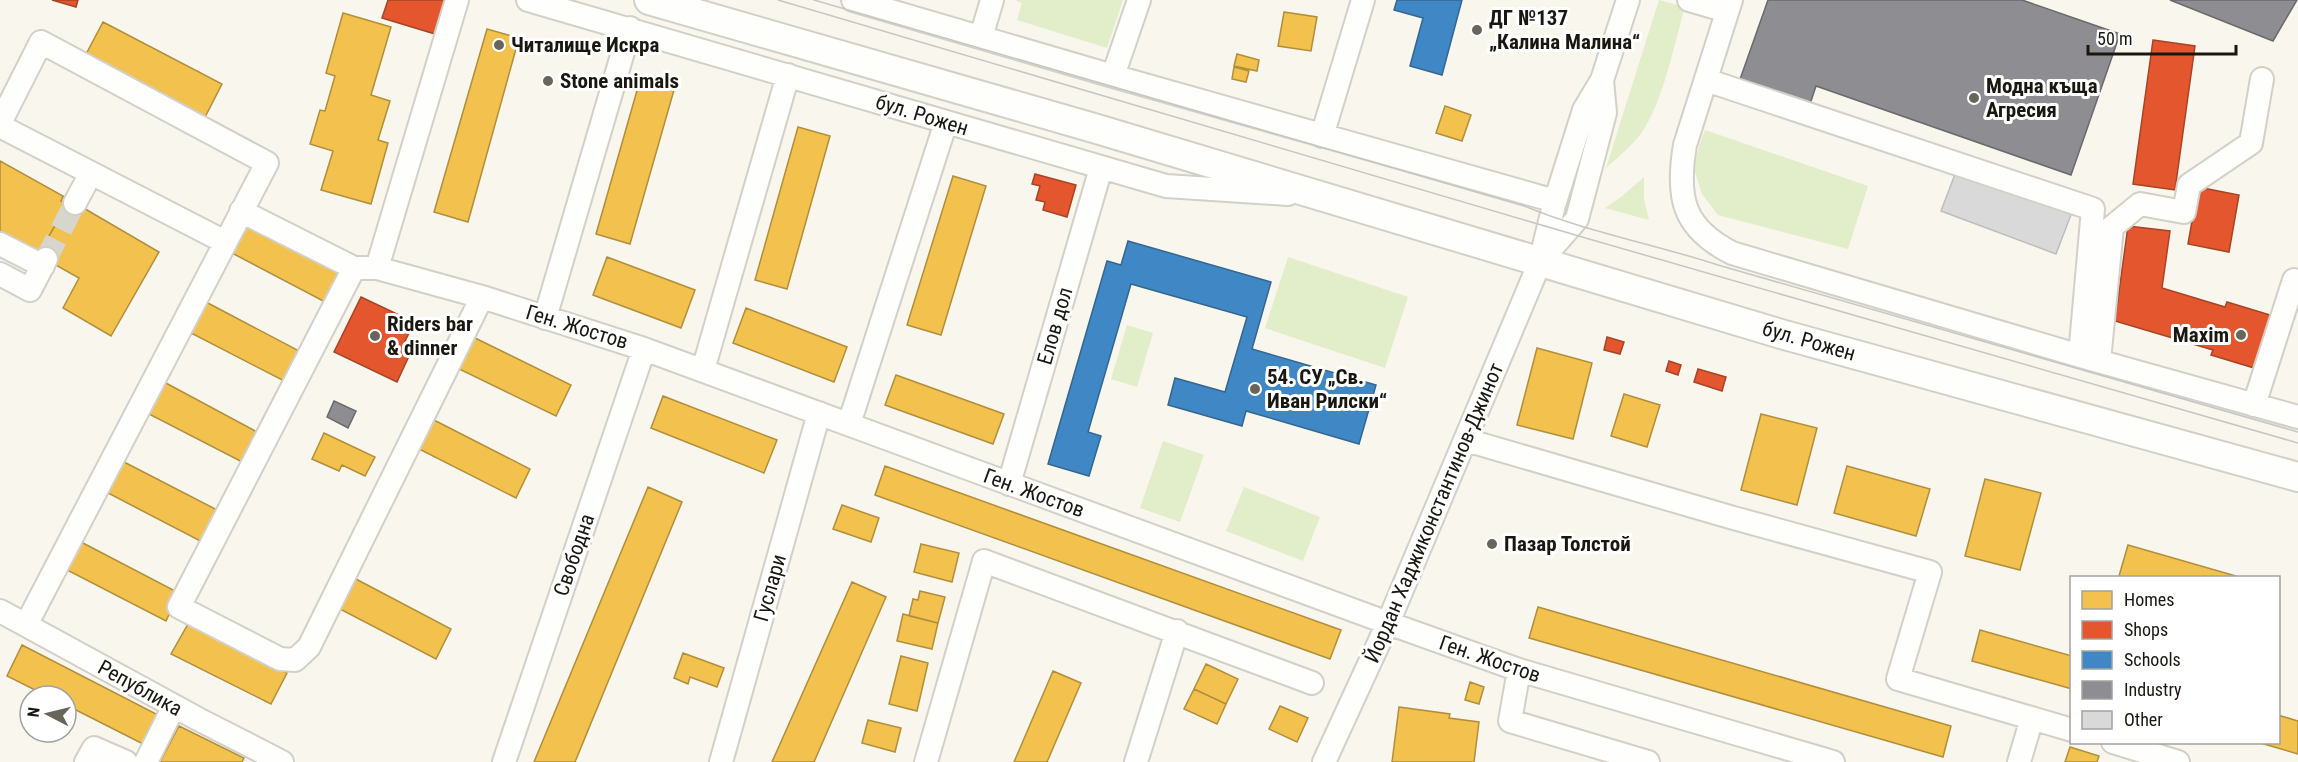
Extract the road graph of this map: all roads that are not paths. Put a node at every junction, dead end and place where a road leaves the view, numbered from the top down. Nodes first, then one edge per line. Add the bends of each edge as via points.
1 (457, 0) edge
2 (528, 0) edge
3 (650, 0) edge
4 (853, 0) edge
5 (992, 0) edge
6 (1139, 0) edge
7 (1363, 0) edge
8 (1628, 0) edge
9 (1689, 0) edge
10 (1729, 5) edge
11 (630, 28) junction
12 (981, 38) junction
13 (788, 75) junction
14 (1113, 76) junction
15 (2262, 79) dead end
16 (1602, 80) junction
17 (1706, 80) junction
18 (946, 122) junction
19 (0, 125) edge
20 (1322, 136) junction
21 (1101, 168) junction
22 (91, 173) junction
23 (1322, 197) junction
24 (1555, 201) junction
25 (75, 203) tunnel mouth
26 (241, 211) junction
27 (225, 242) junction
28 (0, 244) edge
29 (1540, 262) junction
30 (354, 268) junction
31 (377, 268) junction
32 (0, 274) edge
33 (2298, 281) edge
34 (482, 297) junction
35 (545, 318) junction
36 (644, 349) junction
37 (2090, 359) junction
38 (703, 370) junction
39 (2254, 405) junction
40 (819, 413) junction
41 (2298, 417) edge
42 (849, 424) junction
43 (1466, 440) junction
44 (2298, 477) edge
45 (1009, 484) junction
46 (0, 611) edge
47 (1388, 623) junction
48 (26, 625) junction
49 (1177, 631) junction
50 (1519, 670) junction
51 (1312, 683) dead end
52 (174, 706) junction
53 (2032, 718) junction
54 (2070, 729) edge
55 (2120, 744) edge
56 (86, 762) edge
57 (126, 762) edge
58 (146, 762) edge
59 (282, 762) edge
60 (504, 762) edge
61 (721, 762) edge
62 (926, 762) edge
63 (1136, 762) edge
64 (1324, 762) edge
65 (1648, 762) edge
66 (1833, 762) edge
67 (2019, 762) edge
68 (2178, 762) edge

1 - 31 street
2 - 11 street, бул. Рожен
3 - 23 main road, бул. Рожен
4 - 12 street
5 - 12 street
6 - 14 street
7 - 20 street
8 - 16 street
9 - 10 street
10 - 17 street
11 - 13 street, бул. Рожен
11 - 35 street
12 - 14 street
13 - 18 street, бул. Рожен
13 - 38 street
14 - 20 street
15 - 37 street via 2251,143 2189,185 2184,212 2140,204 2112,227
16 - 24 street via 1584,110
16 - 29 street via 1605,113 1577,219
17 - 37 street via 2093,209
17 - 37 street via 1681,170 1687,213 1712,243 1732,253
18 - 21 street, бул. Рожен
18 - 42 street
19 - 22 street
19 - 26 street via 41,42 267,163
20 - 24 street
21 - 23 street, бул. Рожен via 1166,186
21 - 45 street, Елов дол
22 - 25 street
22 - 27 street
23 - 29 main road, бул. Рожен
24 - 29 street
26 - 27 street
26 - 30 street, Ген. Жостов
27 - 48 street
28 - 32 street via 44,262 30,290
29 - 43 street, Йордан Хаджиконстантинов-Джинот
29 - 44 main road, бул. Рожен via 1781,334
30 - 31 street, Ген. Жостов
30 - 34 street via 178,608 280,659 295,660 309,646
31 - 34 street, Ген. Жостов
33 - 39 street via 2294,280
34 - 35 street, Ген. Жостов
35 - 36 street, Ген. Жостов
36 - 38 street, Ген. Жостов
36 - 60 street, Свободна
37 - 39 street
38 - 40 street, Ген. Жостов
39 - 41 street
40 - 42 street, Ген. Жостов
40 - 61 street, Гуслари
42 - 45 street, Ген. Жостов
43 - 47 street, Йордан Хаджиконстантинов-Джинот
43 - 53 street via 1930,572 1898,679
45 - 47 street, Ген. Жостов
46 - 48 street, Република
47 - 50 street, Ген. Жостов
47 - 64 street, Йордан Хаджиконстантинов-Джинот
48 - 52 street, Република
49 - 51 street
49 - 62 street via 984,561
49 - 63 street
50 - 65 street via 1509,721
50 - 66 street, Ген. Жостов
52 - 58 street
52 - 59 street, Република
53 - 54 street
53 - 67 street
55 - 68 street
56 - 57 street via 94,748

